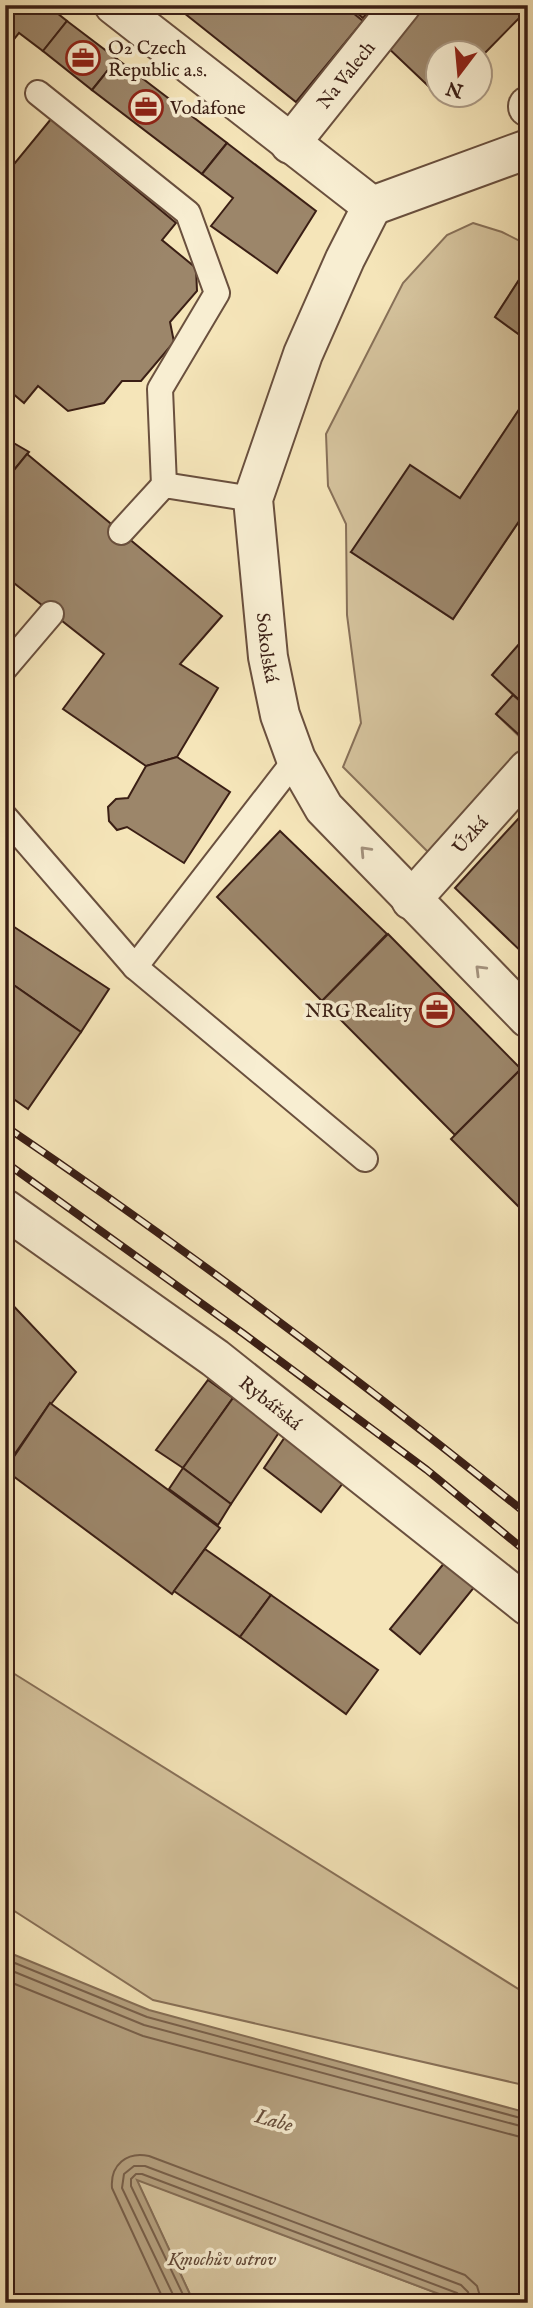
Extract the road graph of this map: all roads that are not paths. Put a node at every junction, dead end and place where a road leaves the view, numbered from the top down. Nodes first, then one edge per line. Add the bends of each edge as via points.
1 (114, 5) edge
2 (401, 5) edge
3 (38, 93) dead end
4 (290, 144) junction
5 (528, 149) edge
6 (372, 206) junction
7 (164, 485) junction
8 (253, 499) junction
9 (121, 532) dead end
10 (51, 614) dead end
11 (5, 668) edge
12 (296, 759) junction
13 (528, 769) edge
14 (5, 817) edge
15 (411, 900) junction
16 (135, 967) junction
17 (528, 1018) edge
18 (365, 1159) dead end
19 (5, 1209) edge
20 (528, 1606) edge

1 - 4 street
2 - 4 street, Na Valech
3 - 7 lane via 188,213 217,293 160,389
4 - 6 street
5 - 6 street
6 - 8 street, Sokolská via 303,354
7 - 8 lane
7 - 9 lane
8 - 12 street, Sokolská via 268,657
10 - 11 lane
15 -> 12 street, Sokolská via 324,808
12 - 16 lane
13 - 15 street, Úzká
14 - 16 lane
17 -> 15 street, Sokolská
16 - 18 lane
19 - 20 street, Rybářská via 215,1358

